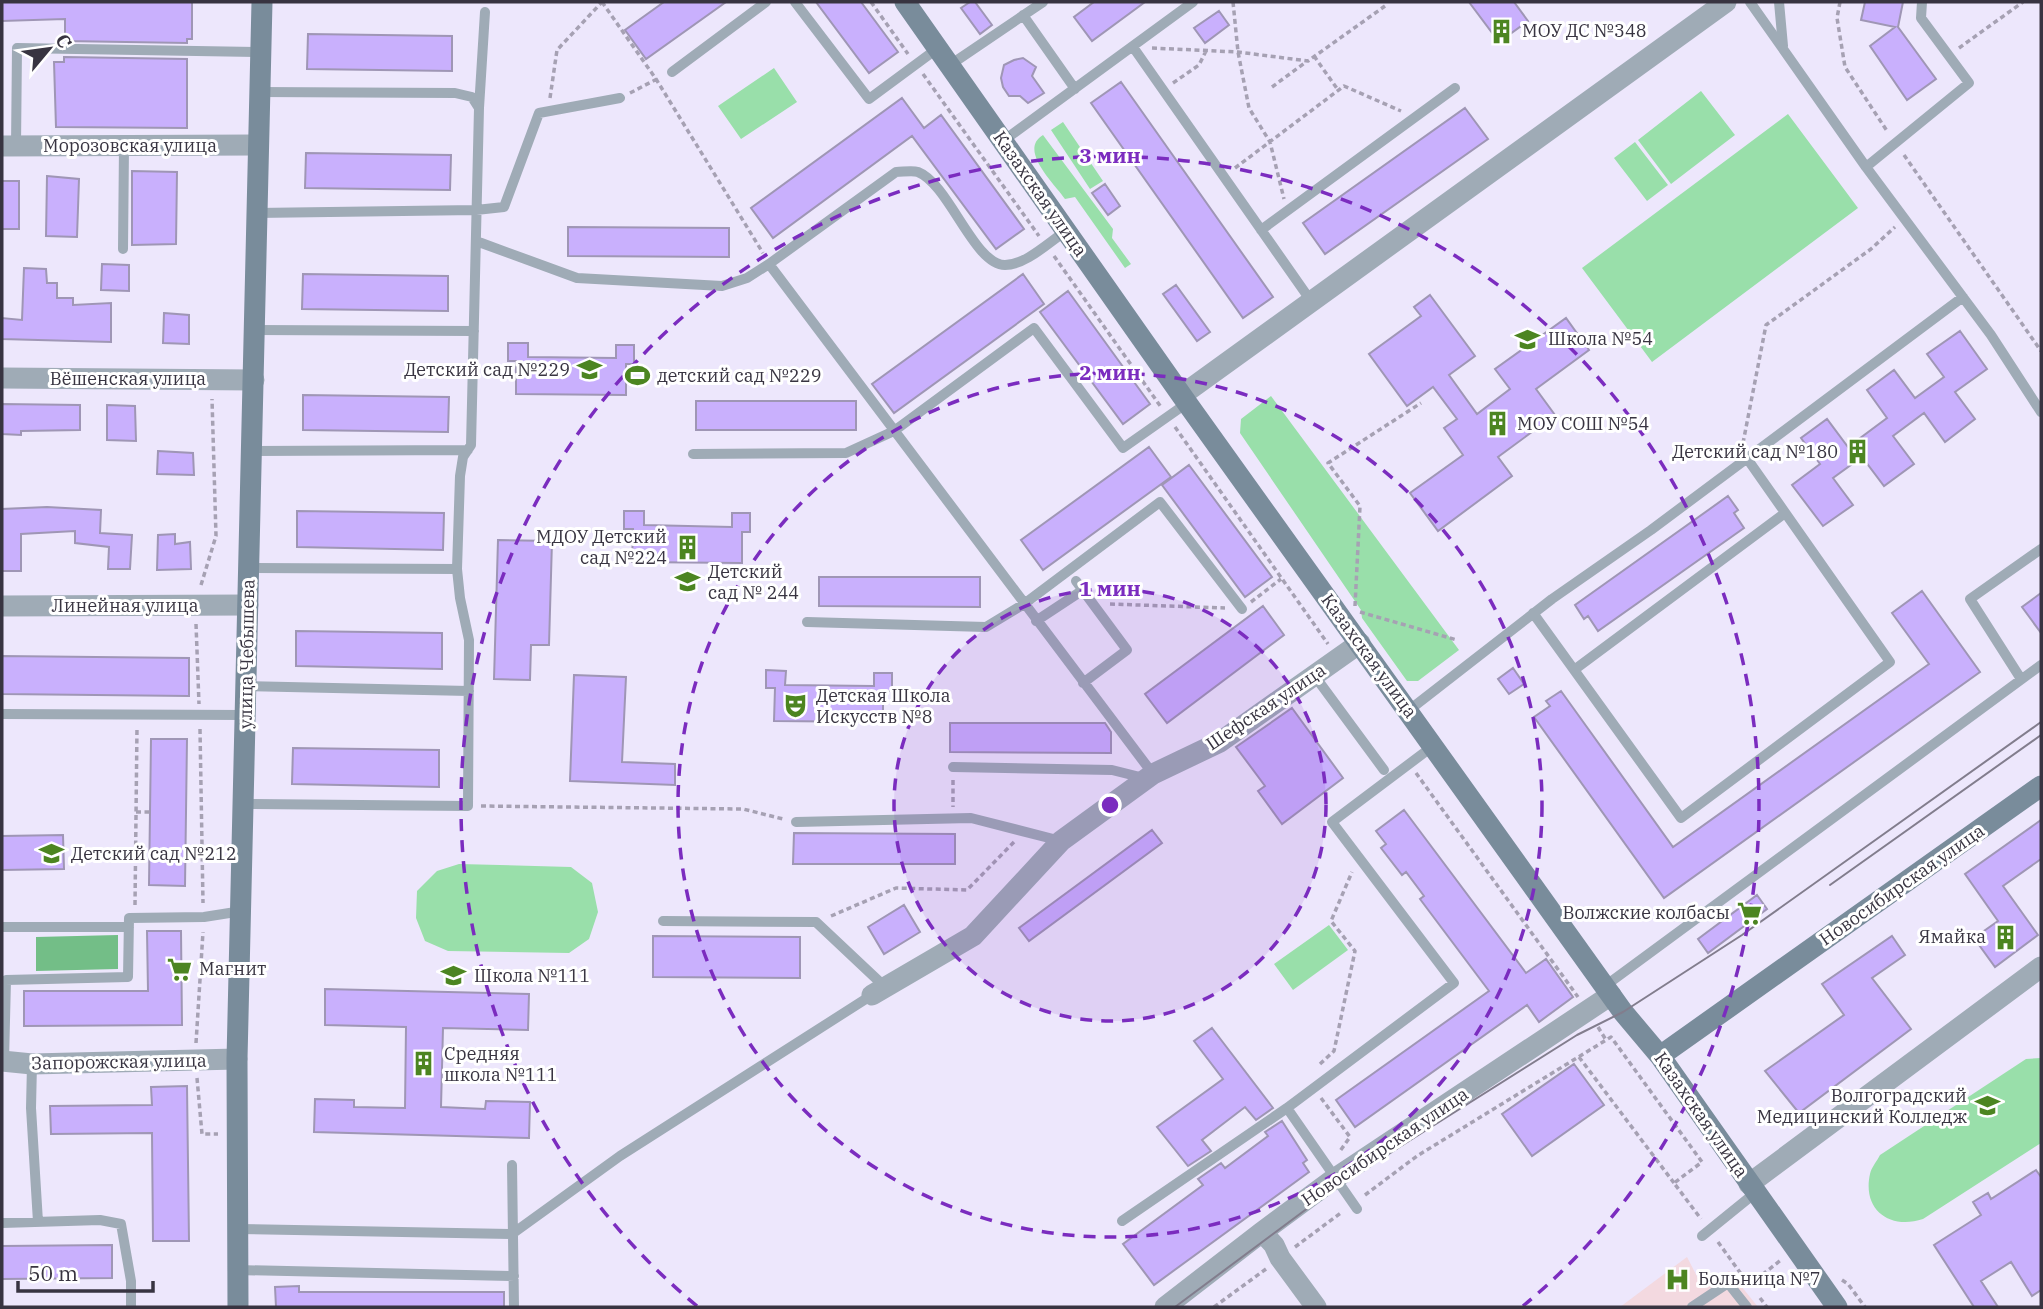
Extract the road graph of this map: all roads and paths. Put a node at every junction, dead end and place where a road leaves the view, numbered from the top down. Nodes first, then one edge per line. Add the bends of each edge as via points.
1 (262, 2) edge
2 (602, 2) edge
3 (766, 2) edge
4 (796, 2) edge
5 (871, 2) edge
6 (905, 2) edge
7 (1043, 2) edge
8 (1193, 2) edge
9 (1233, 2) edge
10 (1726, 2) edge
11 (1751, 2) edge
12 (1779, 2) edge
13 (1840, 2) edge
14 (1922, 2) edge
15 (2023, 2) edge
16 (1385, 6) dead end
17 (485, 12) dead end
18 (1023, 15) junction
19 (1133, 47) junction
20 (1783, 49) junction
21 (1206, 51) junction
22 (261, 52) junction
23 (1238, 52) junction
24 (1314, 56) junction
25 (1949, 56) junction
26 (944, 57) junction
27 (1308, 61) junction
28 (916, 64) junction
29 (672, 72) joint
30 (656, 79) junction
31 (1272, 87) dead end
32 (1455, 88) dead end
33 (1075, 89) junction
34 (1163, 90) junction
35 (1338, 90) junction
36 (259, 92) junction
37 (620, 98) joint
38 (479, 108) junction
39 (548, 111) junction
40 (1416, 117) junction
41 (1003, 141) junction
42 (1270, 142) junction
43 (1895, 143) junction
44 (258, 145) junction
45 (9, 146) edge
46 (124, 146) junction
47 (1866, 167) junction
48 (1224, 177) junction
49 (476, 210) junction
50 (1287, 211) junction
51 (256, 213) junction
52 (1904, 218) junction
53 (1261, 230) junction
54 (1066, 231) junction
55 (476, 242) junction
56 (1045, 245) junction
57 (123, 249) dead end
58 (769, 264) junction
59 (1963, 297) junction
60 (1311, 301) junction
61 (255, 330) junction
62 (474, 331) junction
63 (2041, 351) edge
64 (2, 378) edge
65 (211, 380) junction
66 (254, 380) junction
67 (1185, 399) junction
68 (1421, 403) dead end
69 (2041, 412) edge
70 (1168, 417) junction
71 (894, 431) junction
72 (468, 450) junction
73 (252, 451) junction
74 (693, 454) dead end
75 (1742, 460) junction
76 (1785, 513) junction
77 (2041, 549) edge
78 (249, 568) junction
79 (457, 569) junction
80 (1281, 579) junction
81 (1093, 603) junction
82 (1024, 604) junction
83 (2, 606) edge
84 (195, 606) junction
85 (248, 606) junction
86 (1242, 608) junction
87 (1533, 613) junction
88 (1036, 621) junction
89 (807, 622) dead end
90 (1457, 640) dead end
91 (1360, 643) junction
92 (1338, 657) junction
93 (2041, 664) edge
94 (1574, 670) junction
95 (1314, 675) junction
96 (2021, 679) junction
97 (1083, 683) junction
98 (247, 686) junction
99 (470, 691) junction
100 (1408, 710) junction
101 (200, 714) junction
102 (2, 715) edge
103 (137, 715) junction
104 (246, 715) junction
105 (1433, 746) junction
106 (1409, 764) junction
107 (953, 767) joint
108 (1384, 770) dead end
109 (1150, 777) junction
110 (2041, 786) edge
111 (245, 804) junction
112 (468, 806) junction
113 (136, 812) junction
114 (150, 813) dead end
115 (953, 818) junction
116 (796, 822) joint
117 (1024, 832) junction
118 (1061, 841) junction
119 (1359, 857) junction
120 (242, 911) junction
121 (204, 917) junction
122 (663, 921) dead end
123 (816, 922) junction
124 (132, 923) junction
125 (2, 927) edge
126 (2041, 967) edge
127 (4, 980) edge
128 (878, 990) junction
129 (1574, 990) dead end
130 (1608, 990) junction
131 (1660, 1056) junction
132 (1579, 1057) junction
133 (237, 1059) junction
134 (195, 1060) junction
135 (3, 1061) edge
136 (32, 1065) junction
137 (1314, 1088) junction
138 (1287, 1108) junction
139 (1491, 1110) dead end
140 (238, 1134) junction
141 (512, 1165) dead end
142 (1333, 1172) junction
143 (1674, 1183) junction
144 (1752, 1189) junction
145 (1357, 1209) dead end
146 (1122, 1221) dead end
147 (38, 1222) junction
148 (2, 1223) edge
149 (236, 1229) junction
150 (1262, 1232) junction
151 (1705, 1233) junction
152 (512, 1234) junction
153 (1795, 1249) junction
154 (237, 1269) junction
155 (514, 1276) junction
156 (131, 1307) edge
157 (238, 1307) edge
158 (514, 1307) edge
159 (1165, 1307) edge
160 (1316, 1307) edge
161 (1692, 1307) edge
162 (1747, 1307) edge
163 (1837, 1307) edge

1 - 22 street, улица Чебышева
2 - 30 path
2 - 39 path via 557,50
3 - 29 lane
4 - 28 lane via 869,99
5 - 28 path
6 - 26 street, Казахская улица
7 - 18 lane
8 - 19 lane
9 - 23 path
10 - 60 street
11 - 20 lane
12 - 20 lane
13 - 43 path via 1837,18 1844,67
14 - 25 lane via 1920,18
15 - 25 path
16 - 24 path
17 - 38 lane
18 - 26 lane
18 - 33 lane
19 - 21 path
19 - 33 lane
19 - 34 lane
20 - 47 lane
21 - 23 path
21 - 34 path via 1199,65
22 - 36 street, улица Чебышева
22 - 45 lane via 17,48
23 - 27 path
23 - 42 path via 1249,108
24 - 27 path
24 - 35 path
25 - 43 lane via 1969,83
26 - 28 lane
26 - 41 street, Казахская улица
27 - 31 path
28 - 56 path
29 - 30 path
30 - 37 path
30 - 58 path
32 - 40 lane
33 - 41 lane
34 - 48 lane
35 - 40 path via 1344,86
35 - 42 path
36 - 38 lane via 455,93 472,97
36 - 44 street, улица Чебышева
37 - 39 lane
38 - 49 lane
39 - 49 lane via 539,113 504,207
40 - 50 lane
41 - 54 street, Казахская улица
42 - 48 path
42 - 50 path
43 - 47 lane
43 - 63 path
44 - 46 street, Морозовская улица
44 - 51 street, улица Чебышева
45 - 46 street, Морозовская улица
46 - 57 lane
47 - 52 lane
48 - 53 lane
49 - 51 lane
49 - 55 lane
50 - 53 lane
51 - 61 street, улица Чебышева
52 - 59 lane
52 - 75 path via 1871,249 1766,326
53 - 60 lane
54 - 56 lane
54 - 67 street, Казахская улица
55 - 58 lane via 577,278 722,286
55 - 62 lane
56 - 58 lane via 1020,262 1003,265 988,259 932,181 916,171 896,172
56 - 70 path
58 - 71 lane
59 - 69 lane
59 - 75 lane
60 - 67 street
61 - 62 lane
61 - 66 street, улица Чебышева
62 - 72 lane
64 - 65 street, Вёшенская улица
65 - 66 street, Вёшенская улица
65 - 84 path via 216,536
66 - 73 street, улица Чебышева
67 - 70 lane
67 - 91 street, Казахская улица
68 - 90 path via 1328,463 1360,506 1355,610
70 - 71 lane via 1123,448 1034,328
70 - 80 path
71 - 74 lane via 846,453
71 - 82 lane
72 - 73 lane
72 - 79 lane via 460,476
73 - 78 street, улица Чебышева
75 - 76 lane
75 - 87 lane
76 - 94 lane
76 - 94 lane via 1890,662 1802,728 1681,818
77 - 96 lane via 1970,599
78 - 79 lane
78 - 85 street, улица Чебышева
79 - 99 lane via 469,640
80 - 86 path
80 - 92 path
81 - 86 path
81 - 88 lane via 1079,585
81 - 97 lane via 1127,650
82 - 86 lane via 1160,502
82 - 88 lane
82 - 89 lane via 986,627
83 - 84 street, Линейная улица
84 - 85 street, Линейная улица
84 - 101 path
85 - 98 street, улица Чебышева
87 - 94 lane
87 - 100 lane
88 - 97 lane
91 - 92 street, Шефская улица
91 - 100 street, Казахская улица
92 - 95 street, Шефская улица
93 - 96 lane
95 - 108 lane
95 - 109 street, Шефская улица via 1220,742
96 - 130 lane
97 - 109 lane
98 - 99 lane
98 - 104 street, улица Чебышева
99 - 112 lane
100 - 105 street, Казахская улица
101 - 103 lane
101 - 104 lane
101 - 121 path
102 - 103 lane
103 - 113 path
104 - 111 street, улица Чебышева
105 - 106 lane
105 - 130 street, Казахская улица
106 - 119 lane via 1332,822
106 - 129 path
107 - 109 lane via 1112,771
107 - 115 path
109 - 118 street, Шефская улица
110 - 131 street, Новосибирская улица
111 - 112 lane
111 - 120 street, улица Чебышева
112 - 116 path via 743,809
113 - 114 path
113 - 124 path
115 - 116 lane
115 - 117 lane
117 - 118 lane
117 - 123 path via 967,890 896,888
118 - 128 street, Шефская улица via 973,936
119 - 137 path via 1331,921 1354,950 1334,1051 1308,1075
119 - 137 lane via 1454,983
120 - 121 lane
120 - 133 street, улица Чебышева
121 - 124 lane
121 - 134 path
122 - 123 lane
123 - 128 lane
124 - 125 lane
124 - 127 lane via 128,977
126 - 144 street
127 - 135 lane
128 - 152 lane via 631,1149
130 - 131 street, Казахская улица
130 - 142 street, Новосибирская улица
131 - 144 street, Казахская улица
132 - 139 path
132 - 143 path
132 - 143 path via 1611,1037 1702,1162
133 - 134 street, Запорожская улица
133 - 140 street, улица Чебышева
134 - 136 street, Запорожская улица
134 - 140 path via 202,1134
135 - 136 street, Запорожская улица
136 - 147 lane
137 - 138 lane
137 - 142 path via 1350,1137
138 - 142 lane
138 - 146 lane
140 - 149 street, улица Чебышева
141 - 152 lane
142 - 145 lane
142 - 150 street, Новосибирская улица
143 - 151 path
144 - 151 lane
144 - 153 street, Казахская улица
147 - 148 lane
147 - 156 lane via 121,1224
149 - 152 lane
149 - 154 street, улица Чебышева
150 - 159 street, Новосибирская улица
150 - 160 street
151 - 153 path via 1749,1285
152 - 155 lane
153 - 163 street, Казахская улица
154 - 155 lane
154 - 157 street, улица Чебышева
155 - 158 lane
161 - 162 lane via 1728,1283

